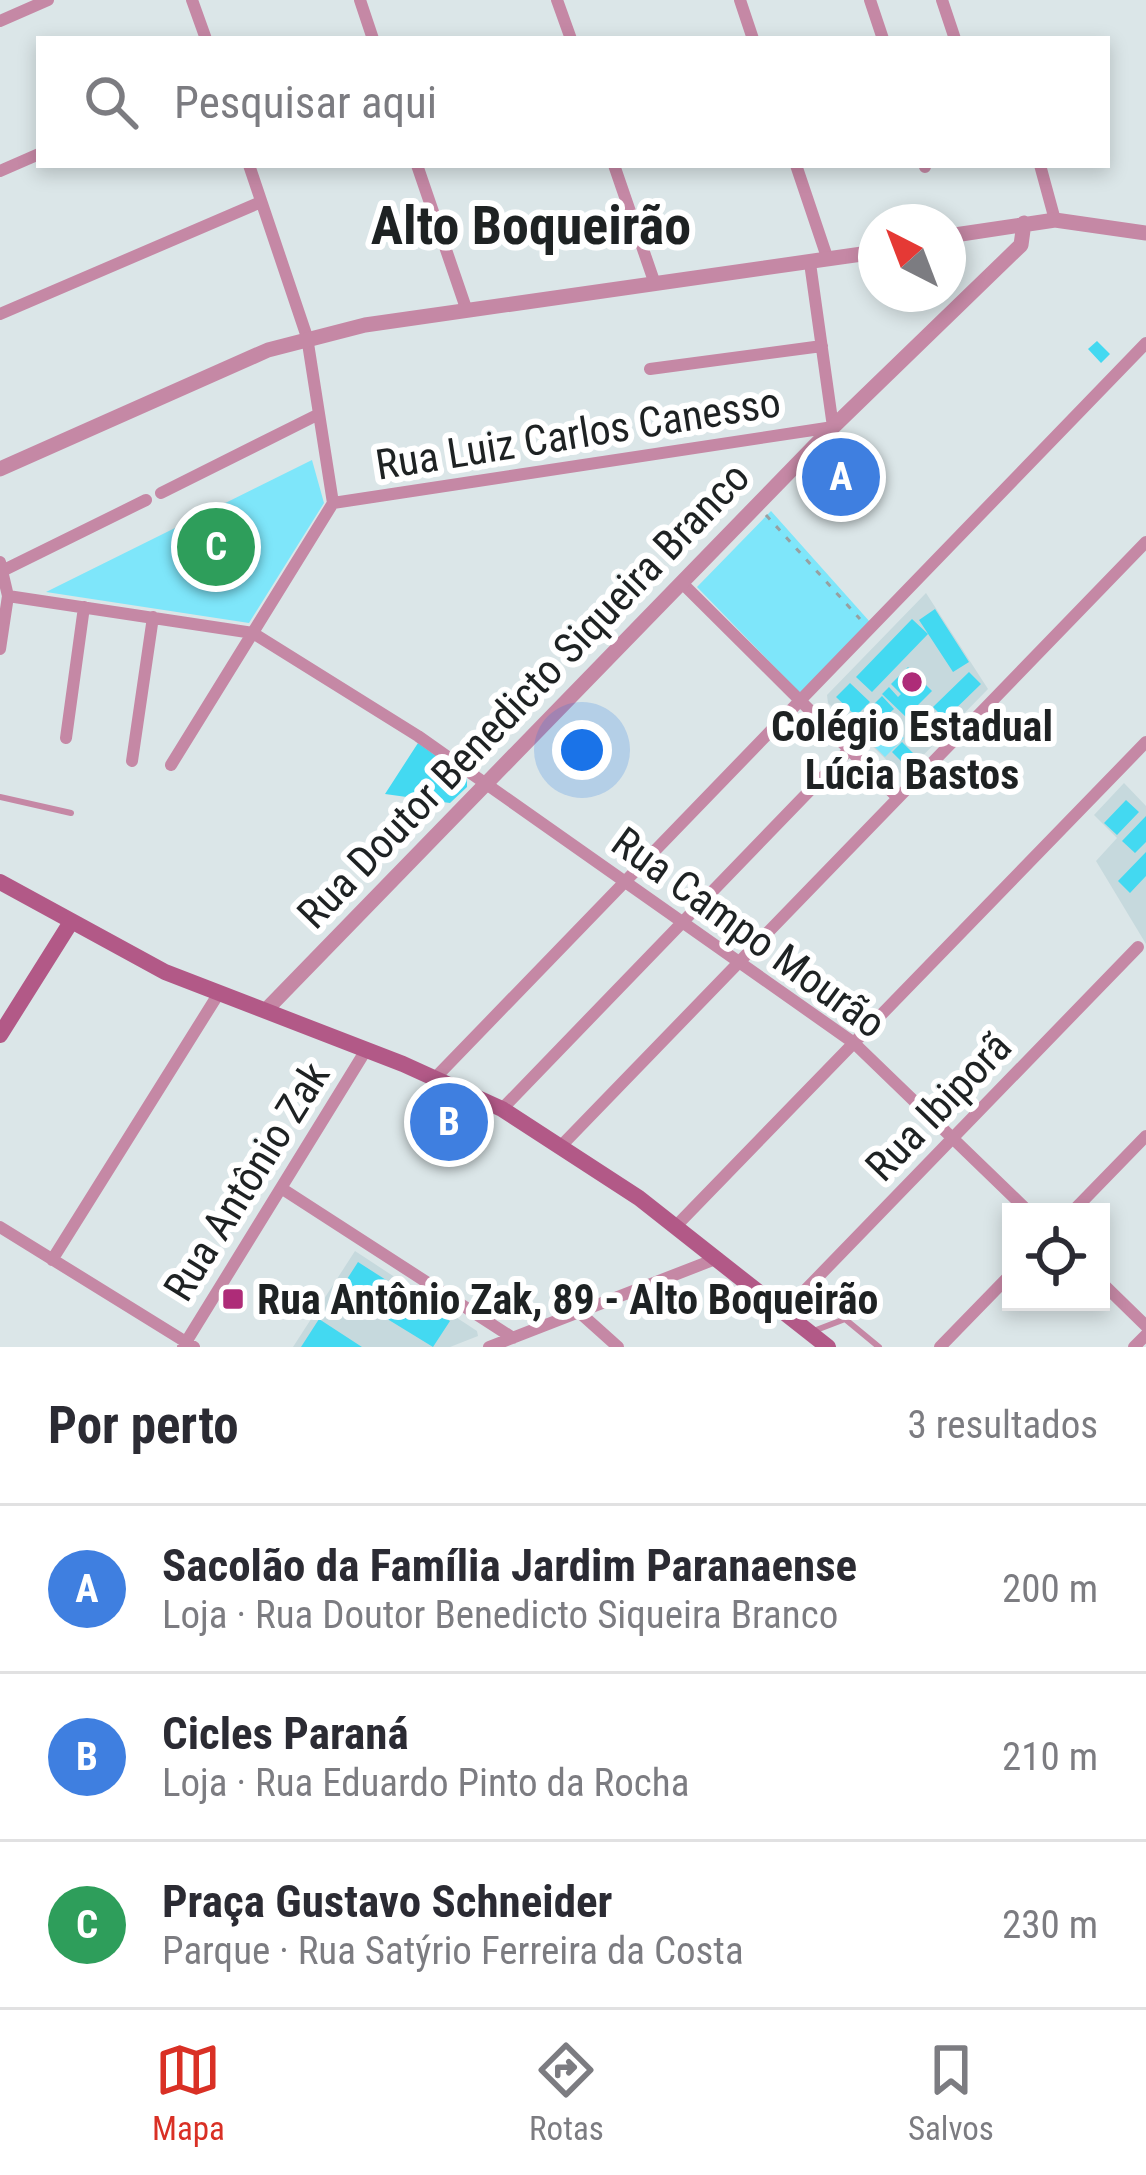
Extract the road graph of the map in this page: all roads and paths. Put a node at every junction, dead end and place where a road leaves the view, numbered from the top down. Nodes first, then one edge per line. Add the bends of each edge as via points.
1 (48, 0) edge
2 (192, 0) edge
3 (359, 0) edge
4 (557, 0) edge
5 (740, 0) edge
6 (870, 0) edge
7 (942, 0) edge
8 (0, 21) edge
9 (205, 36) edge
10 (372, 36) edge
11 (570, 36) edge
12 (752, 36) edge
13 (882, 36) edge
14 (954, 36) edge
15 (36, 155) edge
16 (250, 168) edge
17 (418, 168) edge
18 (615, 168) edge
19 (797, 168) edge
20 (1041, 168) edge
21 (0, 171) edge
22 (261, 202) junction
23 (1055, 220) junction
24 (1024, 223) junction
25 (1146, 232) edge
26 (966, 233) edge
27 (858, 255) edge
28 (828, 260) junction
29 (810, 263) junction
30 (656, 284) junction
31 (467, 311) junction
32 (0, 314) edge
33 (307, 337) junction
34 (1146, 344) edge
35 (822, 346) junction
36 (650, 369) dead end
37 (319, 414) junction
38 (833, 428) junction
39 (0, 469) edge
40 (160, 493) dead end
41 (146, 500) dead end
42 (333, 503) junction
43 (758, 506) junction
44 (1146, 542) edge
45 (1, 566) edge
46 (682, 584) junction
47 (8, 596) junction
48 (84, 607) junction
49 (153, 617) junction
50 (869, 629) junction
51 (253, 633) junction
52 (1, 641) edge
53 (798, 703) junction
54 (66, 737) dead end
55 (1146, 742) edge
56 (848, 751) junction
57 (132, 761) dead end
58 (171, 765) dead end
59 (486, 784) junction
60 (0, 797) edge
61 (898, 798) junction
62 (70, 813) dead end
63 (0, 882) edge
64 (625, 882) junction
65 (71, 922) junction
66 (683, 922) junction
67 (1138, 946) dead end
68 (739, 962) junction
69 (219, 993) junction
70 (266, 1010) junction
71 (0, 1035) edge
72 (854, 1042) junction
73 (366, 1050) junction
74 (435, 1078) junction
75 (502, 1109) junction
76 (1146, 1136) edge
77 (952, 1138) junction
78 (562, 1145) junction
79 (281, 1188) junction
80 (1020, 1203) edge
81 (1081, 1203) edge
82 (676, 1225) junction
83 (0, 1227) edge
84 (719, 1258) junction
85 (52, 1259) junction
86 (1002, 1283) edge
87 (1110, 1292) edge
88 (785, 1311) junction
89 (580, 1312) junction
90 (1146, 1330) edge
91 (810, 1332) junction
92 (513, 1338) junction
93 (187, 1345) edge
94 (489, 1347) edge
95 (618, 1347) edge
96 (828, 1347) edge
97 (879, 1347) edge
98 (940, 1347) edge
99 (1134, 1347) edge

1 - 8 street
2 - 9 street
3 - 10 street
4 - 11 street
5 - 12 street
6 - 13 street
7 - 14 street
15 - 21 street
16 - 22 street
17 - 31 street
18 - 30 street
19 - 28 street
20 - 23 street
22 - 32 street
22 - 33 street
23 - 24 street
23 - 25 street
24 - 26 street
24 - 38 street, Rua Doutor Benedicto Siqueira Branco via 1021,245
27 - 28 street
28 - 29 street
29 - 30 street
29 - 35 street
30 - 31 street
31 - 33 street
33 - 37 street
33 - 39 street
34 - 50 street
35 - 36 street
35 - 38 street
37 - 40 street
37 - 42 street
38 - 42 street, Rua Luiz Carlos Canesso
38 - 43 street, Rua Doutor Benedicto Siqueira Branco
41 - 45 street
42 - 51 street
43 - 46 street, Rua Doutor Benedicto Siqueira Branco
43 - 50 path
44 - 61 street
45 - 47 street
46 - 53 street
46 - 59 street, Rua Doutor Benedicto Siqueira Branco
47 - 48 street, Rua Campo Mourão
47 - 52 street
48 - 49 street, Rua Campo Mourão
48 - 54 street
49 - 51 street, Rua Campo Mourão
49 - 57 street
50 - 53 street
51 - 58 street
51 - 59 street, Rua Campo Mourão
53 - 56 street
53 - 64 street
55 - 72 street
56 - 61 street
56 - 66 street
59 - 64 street, Rua Campo Mourão
59 - 70 street, Rua Doutor Benedicto Siqueira Branco
60 - 62 lane
61 - 68 street
63 - 65 main road
64 - 66 street, Rua Campo Mourão
64 - 74 street
65 - 69 main road
65 - 71 main road
66 - 68 street, Rua Campo Mourão
66 - 75 street
67 - 77 street, Rua Ibiporã
68 - 72 street, Rua Campo Mourão
68 - 78 street
69 - 70 main road
69 - 85 street
70 - 73 main road
72 - 77 street, Rua Campo Mourão
72 - 82 street
73 - 74 main road
73 - 79 street, Rua Antônio Zak
74 - 75 main road
75 - 78 main road
76 - 81 street
77 - 80 street, Rua Campo Mourão
77 - 88 street, Rua Ibiporã
78 - 82 main road
79 - 92 street
79 - 93 street, Rua Antônio Zak
82 - 84 main road
83 - 85 street
84 - 88 main road
84 - 89 street
85 - 93 street
86 - 98 street
87 - 90 street
88 - 91 main road
89 - 92 street
89 - 95 street
90 - 99 street
91 - 96 main road
91 - 97 lane via 845,1319
92 - 94 street

